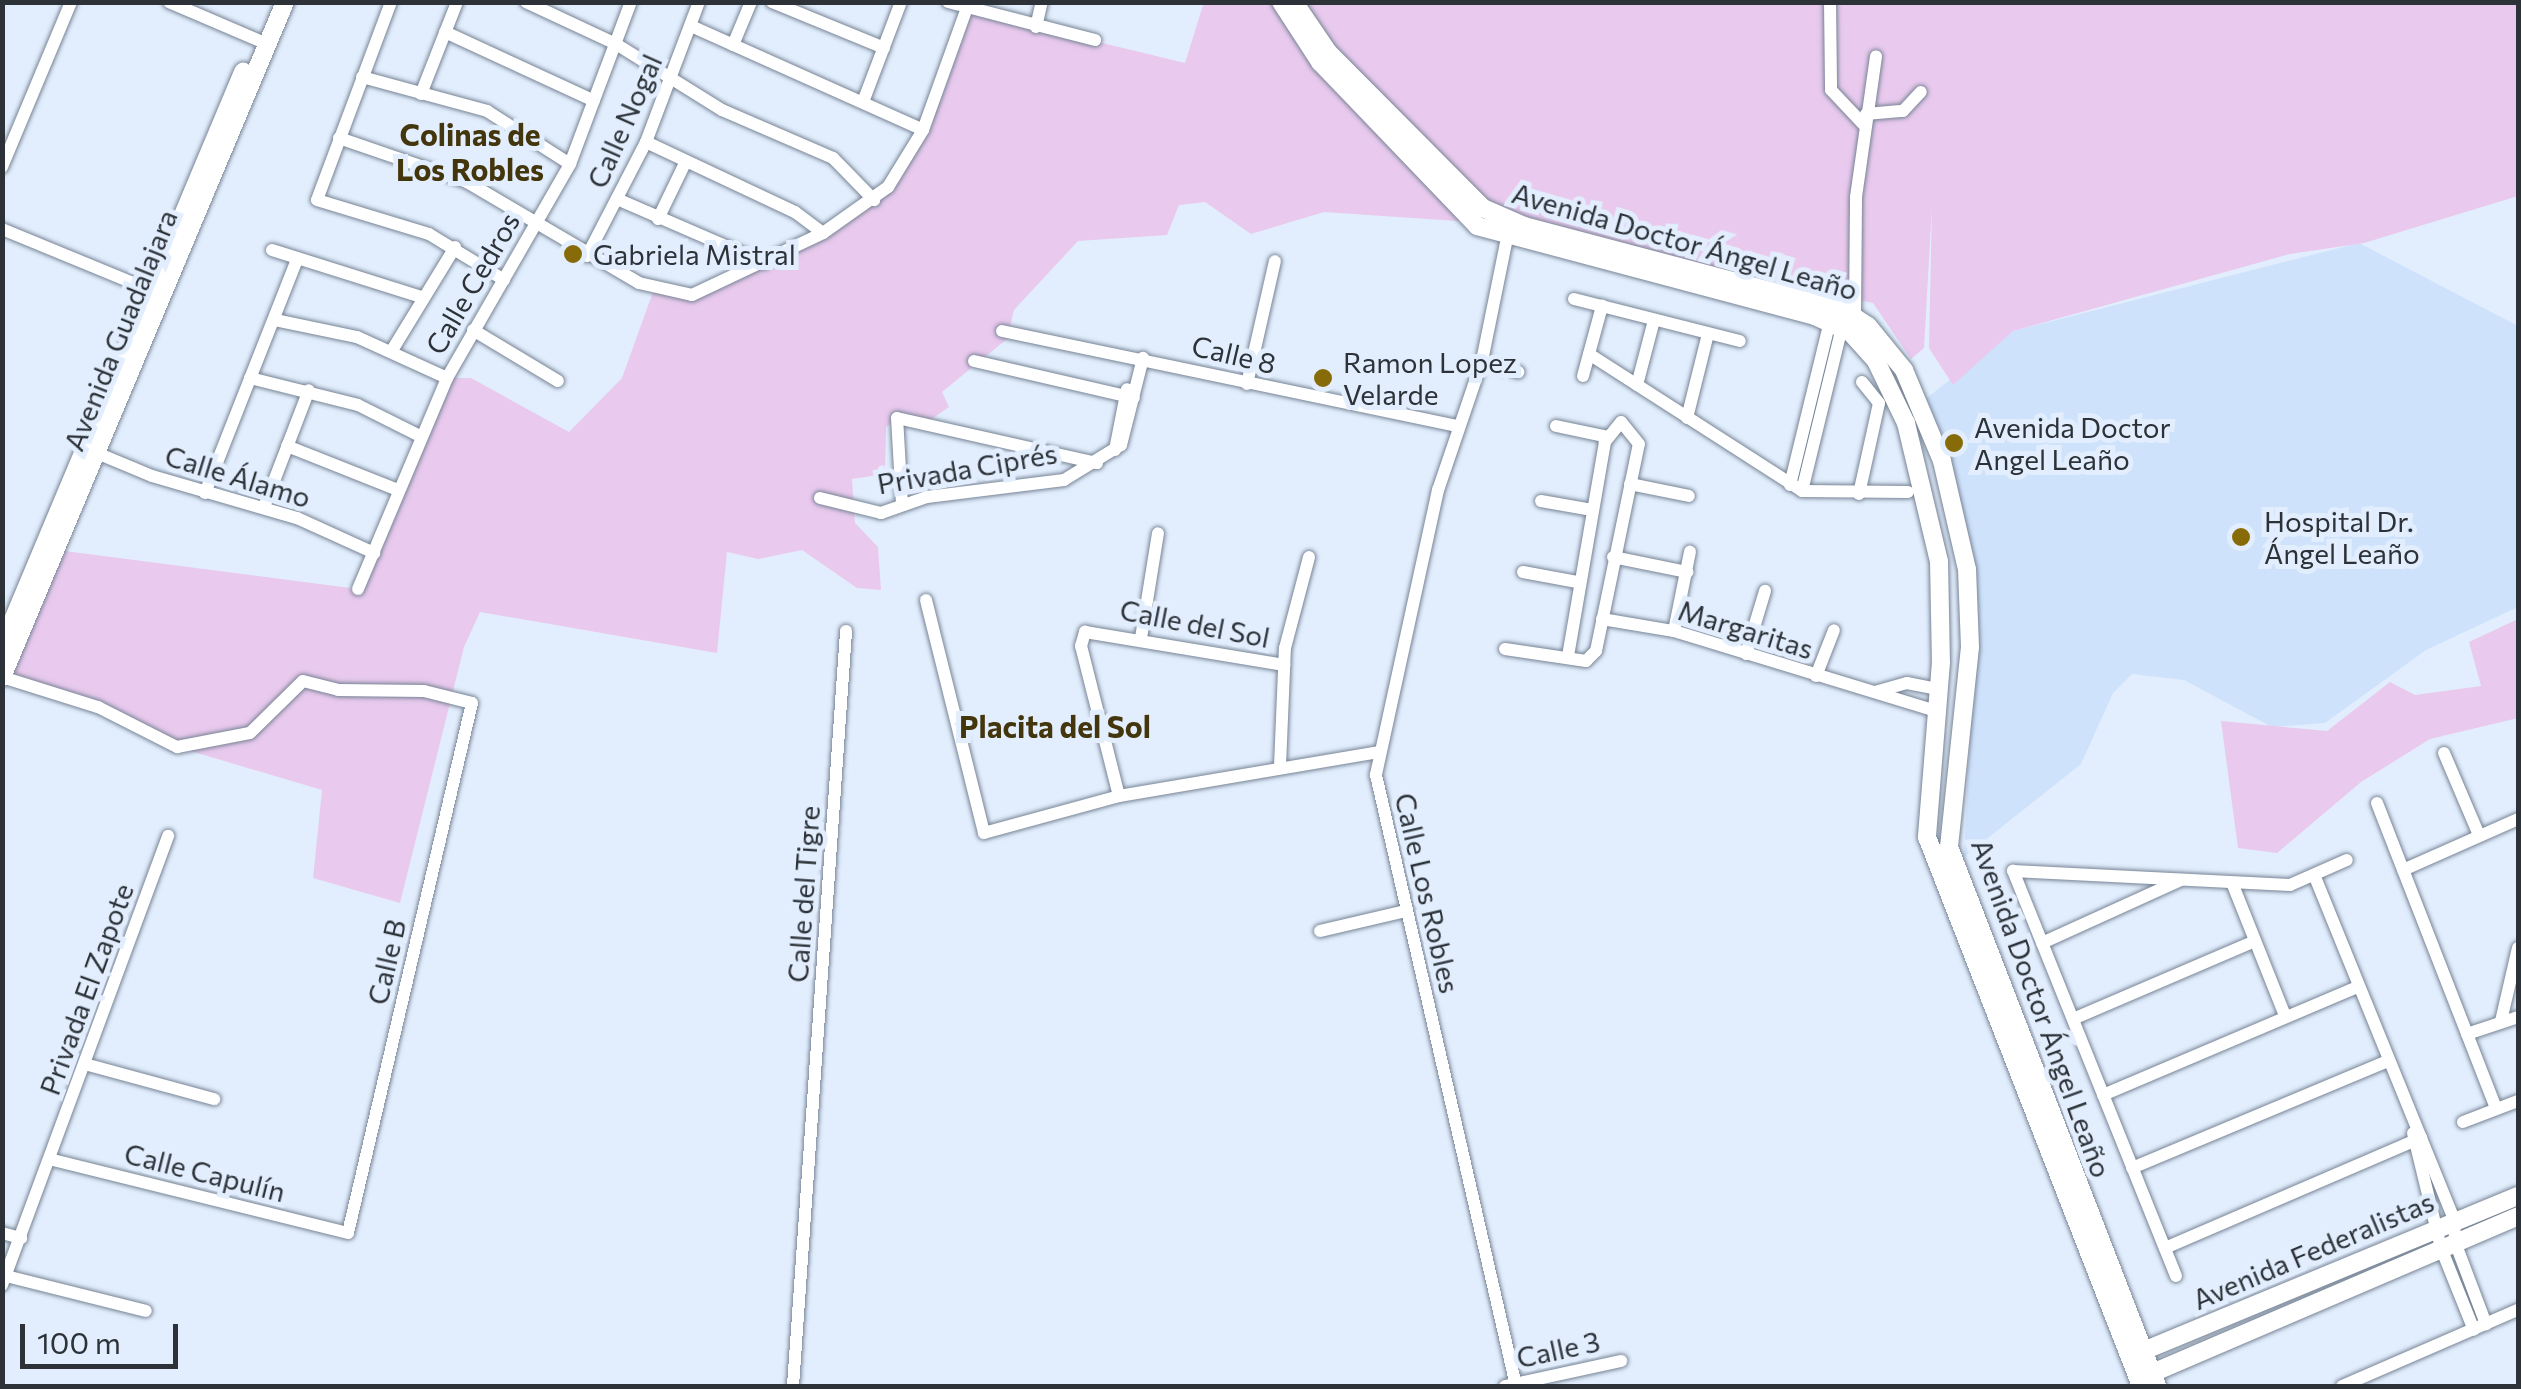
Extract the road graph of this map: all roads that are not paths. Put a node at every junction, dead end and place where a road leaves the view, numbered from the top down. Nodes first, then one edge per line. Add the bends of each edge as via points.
1 (71, 2) edge
2 (272, 2) edge
3 (285, 2) edge
4 (391, 2) edge
5 (457, 2) edge
6 (526, 2) edge
7 (574, 2) edge
8 (632, 2) edge
9 (699, 2) edge
10 (752, 2) edge
11 (772, 2) edge
12 (902, 2) edge
13 (948, 2) edge
14 (1042, 2) edge
15 (1281, 2) edge
16 (1294, 2) edge
17 (1830, 2) edge
18 (173, 3) edge
19 (968, 6) edge
20 (569, 20) junction
21 (690, 26) junction
22 (1036, 28) junction
23 (445, 32) junction
24 (1095, 40) dead end
25 (262, 42) junction
26 (616, 44) junction
27 (733, 45) junction
28 (884, 48) junction
29 (1876, 56) dead end
30 (362, 76) junction
31 (671, 82) junction
32 (1921, 92) dead end
33 (421, 94) junction
34 (594, 101) junction
35 (862, 102) junction
36 (1865, 120) junction
37 (924, 130) junction
38 (338, 138) junction
39 (646, 142) junction
40 (686, 161) junction
41 (570, 164) junction
42 (2, 168) edge
43 (617, 199) junction
44 (874, 200) junction
45 (658, 218) junction
46 (536, 222) junction
47 (2, 229) edge
48 (823, 233) junction
49 (1506, 238) junction
50 (455, 247) junction
51 (272, 250) dead end
52 (587, 256) junction
53 (297, 259) junction
54 (1275, 261) dead end
55 (765, 262) junction
56 (504, 280) junction
57 (158, 294) junction
58 (424, 298) junction
59 (1574, 300) dead end
60 (1602, 306) junction
61 (275, 320) junction
62 (1654, 320) junction
63 (1842, 321) junction
64 (473, 330) junction
65 (1002, 331) dead end
66 (1708, 334) junction
67 (1740, 342) dead end
68 (391, 352) junction
69 (1589, 354) junction
70 (1139, 357) junction
71 (1482, 361) junction
72 (974, 362) dead end
73 (1518, 372) dead end
74 (1583, 376) dead end
75 (250, 378) junction
76 (447, 378) junction
77 (558, 381) dead end
78 (1862, 382) dead end
79 (1248, 384) junction
80 (1637, 386) junction
81 (309, 390) junction
82 (1130, 397) junction
83 (1687, 418) junction
84 (1455, 426) junction
85 (1556, 426) dead end
86 (420, 436) junction
87 (1608, 437) junction
88 (287, 446) junction
89 (92, 451) junction
90 (1098, 464) junction
91 (1630, 484) junction
92 (1796, 488) junction
93 (398, 490) junction
94 (1908, 492) dead end
95 (205, 494) junction
96 (1859, 494) junction
97 (1690, 496) dead end
98 (820, 498) dead end
99 (1542, 501) dead end
100 (902, 504) junction
101 (264, 507) junction
102 (1592, 510) junction
103 (1158, 533) dead end
104 (1690, 552) dead end
105 (374, 553) junction
106 (1308, 557) dead end
107 (1613, 557) junction
108 (1524, 572) dead end
109 (1687, 572) junction
110 (1577, 582) junction
111 (358, 589) dead end
112 (1765, 591) dead end
113 (926, 600) dead end
114 (1602, 620) junction
115 (1834, 630) dead end
116 (846, 631) dead end
117 (1674, 631) junction
118 (1141, 638) junction
119 (2, 646) edge
120 (1504, 649) dead end
121 (1746, 654) junction
122 (1568, 657) junction
123 (1284, 665) junction
124 (1816, 676) junction
125 (2, 678) edge
126 (1939, 689) junction
127 (1873, 693) junction
128 (1936, 711) junction
129 (1378, 752) junction
130 (2444, 753) dead end
131 (1280, 766) junction
132 (1119, 796) junction
133 (2377, 803) dead end
134 (2518, 819) edge
135 (2479, 834) junction
136 (168, 836) dead end
137 (2347, 860) dead end
138 (2403, 870) junction
139 (2314, 877) junction
140 (2182, 880) junction
141 (2232, 886) junction
142 (1406, 911) junction
143 (1320, 930) dead end
144 (2255, 940) junction
145 (2042, 943) junction
146 (2518, 948) edge
147 (2358, 986) junction
148 (2286, 1016) junction
149 (2518, 1017) edge
150 (2072, 1019) junction
151 (2501, 1022) junction
152 (2468, 1034) junction
153 (2388, 1061) junction
154 (86, 1064) junction
155 (2103, 1096) junction
156 (214, 1099) dead end
157 (2518, 1101) edge
158 (2496, 1108) junction
159 (2463, 1122) dead end
160 (2416, 1136) junction
161 (50, 1159) junction
162 (2132, 1168) junction
163 (2518, 1196) edge
164 (2518, 1216) edge
165 (2447, 1223) junction
166 (2, 1233) edge
167 (348, 1233) joint
168 (21, 1238) junction
169 (2448, 1245) junction
170 (2165, 1248) junction
171 (2176, 1276) dead end
172 (4, 1280) edge
173 (2518, 1310) edge
174 (146, 1311) dead end
175 (2480, 1327) junction
176 (2136, 1354) junction
177 (1620, 1361) dead end
178 (2147, 1381) edge
179 (792, 1386) edge
180 (1512, 1386) edge
181 (2342, 1386) edge

1 - 42 street
2 - 25 street, Avenida Guadalajara
3 - 25 street, Avenida Guadalajara
4 - 30 street
5 - 23 street
6 - 20 street
7 - 20 street
8 - 26 street, Calle Cedros
9 - 21 street, Calle Nogal
10 - 27 street
11 - 28 street
12 - 28 street
13 - 19 street
14 - 22 street
15 - 49 street, Avenida Doctor Ángel Leaño via 1320,62 1472,222
16 - 63 street, Avenida Doctor Ángel Leaño via 1328,52 1498,217
17 - 36 street via 1831,90
18 - 25 street
19 - 22 street
19 - 37 street
20 - 26 street
21 - 27 street
21 - 31 street, Calle Nogal
22 - 24 street
23 - 33 street
23 - 34 street
25 - 57 street, Avenida Guadalajara
26 - 31 street
26 - 34 street, Calle Cedros
27 - 35 street
28 - 35 street
29 - 36 street
30 - 33 street
30 - 38 street
31 - 39 street, Calle Nogal
31 - 44 street via 833,158
32 - 36 street via 1902,112
33 - 41 street via 487,112
34 - 41 street, Calle Cedros
35 - 37 street
36 - 63 street
37 - 44 street
38 - 46 street via 467,182
38 - 50 street via 317,200 403,224
39 - 40 street
39 - 43 street, Calle Nogal
40 - 45 street
40 - 48 street via 795,212
41 - 46 street, Calle Cedros
43 - 45 street
43 - 52 street, Calle Nogal
44 - 48 street
45 - 55 street
46 - 52 street
46 - 56 street, Calle Cedros
47 - 57 street
48 - 55 street
49 - 63 street, Avenida Doctor Ángel Leaño
49 - 71 street, Calle Los Robles
50 - 56 street
50 - 58 street
51 - 53 street
52 - 55 street via 654,289 686,296
53 - 58 street
53 - 61 street
54 - 79 street
56 - 64 street, Calle Cedros
57 - 89 street, Avenida Guadalajara
58 - 68 street
59 - 60 street
60 - 62 street
60 - 69 street
61 - 68 street via 357,337
61 - 75 street
62 - 66 street
62 - 80 street
63 - 92 street
63 - 126 street, Avenida Doctor Ángel Leaño via 1887,380 1926,494 1943,618
63 - 176 street, Avenida Doctor Ángel Leaño via 1892,353 1926,415 1966,569 1970,647 1949,847
64 - 76 street, Calle Cedros
64 - 77 street
65 - 70 street, Calle 8
66 - 67 street
66 - 83 street
68 - 76 street
69 - 74 street
69 - 80 street
70 - 79 street, Calle 8
70 - 82 street, Privada Ciprés
71 - 73 street
71 - 84 street, Calle Los Robles
72 - 82 street
75 - 81 street
75 - 95 street
76 - 86 street, Calle Cedros
78 - 96 street via 1879,403
79 - 84 street, Calle 8
80 - 83 street
81 - 86 street
81 - 88 street
82 - 90 street, Privada Ciprés via 1115,450
83 - 92 street
84 - 129 street, Calle Los Robles
85 - 87 street
86 - 93 street, Calle Cedros
87 - 91 street via 1621,422 1638,435
87 - 102 street
88 - 93 street
88 - 101 street
89 - 95 street, Calle Álamo
89 - 119 street, Avenida Guadalajara
89 - 125 street, Avenida Guadalajara
90 - 100 street, Privada Ciprés via 1064,480
90 - 100 street via 897,418
91 - 97 street
91 - 107 street
92 - 96 street
93 - 105 street, Calle Cedros
94 - 96 street
95 - 101 street, Calle Álamo
98 - 100 street, Privada Ciprés via 881,513
99 - 102 street
101 - 105 street, Calle Álamo
102 - 110 street
103 - 118 street
104 - 109 street
105 - 111 street, Calle Cedros
106 - 123 street, Calle del Sol
107 - 109 street
107 - 114 street
108 - 110 street
109 - 117 street
110 - 122 street
112 - 121 street
113 - 132 street via 984,833
114 - 117 street, Margaritas
114 - 122 street via 1596,651 1586,661
115 - 124 street
116 - 179 street, Calle del Tigre
117 - 121 street, Margaritas
118 - 123 street, Calle del Sol
118 - 132 street, Calle del Sol via 1085,632 1081,646
120 - 122 street
121 - 124 street, Margaritas
123 - 131 street, Calle del Sol
124 - 127 street, Margaritas
125 - 167 street, Calle B via 98,707 177,747 250,733 303,681 338,690 424,691 472,703
126 - 127 street, Margaritas via 1906,682
126 - 128 street, Avenida Doctor Ángel Leaño
127 - 128 street, Margaritas
128 - 176 street, Avenida Doctor Ángel Leaño via 1926,838
129 - 131 street
129 - 142 street, Calle Los Robles via 1380,802
130 - 135 street
131 - 132 street
133 - 138 street
134 - 135 street
135 - 138 street
136 - 154 street, Privada El Zapote
137 - 139 street
138 - 152 street
139 - 141 street via 2290,885
139 - 147 street
140 - 141 street
140 - 145 street
140 - 145 street via 2013,872
141 - 144 street
142 - 143 street
142 - 180 street, Calle Los Robles
144 - 148 street
144 - 150 street
145 - 150 street
146 - 151 street
147 - 148 street
147 - 153 street
148 - 155 street
149 - 151 street
150 - 155 street
151 - 152 street
152 - 158 street
153 - 160 street
153 - 162 street
154 - 156 street
154 - 161 street, Privada El Zapote
155 - 162 street
157 - 158 street
158 - 159 street
160 - 165 street
160 - 170 street
161 - 167 street, Calle Capulín
161 - 168 street, Privada El Zapote
162 - 170 street
163 - 165 street, Avenida Federalistas
164 - 169 street, Avenida Federalistas
165 - 169 street
165 - 176 street, Avenida Federalistas
166 - 168 street
168 - 172 street, Privada El Zapote
169 - 175 street
169 - 178 street, Avenida Federalistas
170 - 171 street
172 - 174 street
173 - 175 street
175 - 181 street
176 - 178 street, Avenida Doctor Ángel Leaño
177 - 180 street, Calle 3

